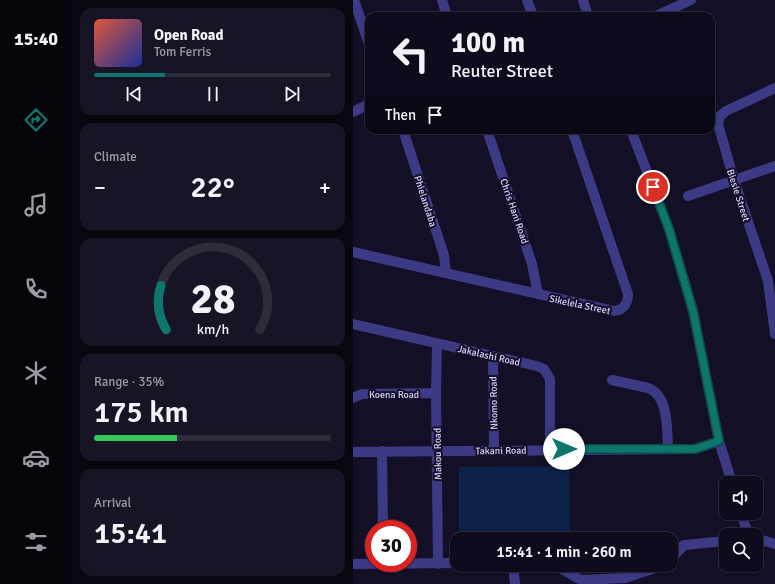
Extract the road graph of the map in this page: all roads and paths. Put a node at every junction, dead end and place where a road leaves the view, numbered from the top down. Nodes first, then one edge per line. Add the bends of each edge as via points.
1 (354, 0) edge
2 (442, 0) edge
3 (527, 0) edge
4 (583, 0) edge
5 (691, 0) edge
6 (446, 12) edge
7 (532, 12) edge
8 (587, 12) edge
9 (665, 12) edge
10 (356, 21) edge
11 (365, 37) edge
12 (775, 88) edge
13 (365, 106) edge
14 (353, 112) edge
15 (404, 134) edge
16 (488, 134) edge
17 (573, 134) edge
18 (633, 134) edge
19 (775, 166) edge
20 (734, 180) junction
21 (688, 196) dead end
22 (353, 252) edge
23 (446, 273) junction
24 (538, 294) junction
25 (353, 324) edge
26 (775, 330) edge
27 (775, 334) edge
28 (437, 343) junction
29 (493, 356) junction
30 (612, 380) dead end
31 (436, 394) junction
32 (353, 398) edge
33 (719, 441) junction
34 (550, 449) junction
35 (668, 449) junction
36 (494, 450) junction
37 (382, 451) junction
38 (437, 451) junction
39 (353, 452) edge
40 (730, 476) edge
41 (383, 520) edge
42 (763, 540) edge
43 (719, 542) edge
44 (775, 544) edge
45 (678, 552) edge
46 (450, 563) edge
47 (353, 564) edge
48 (365, 564) edge
49 (417, 564) edge
50 (438, 564) junction
51 (514, 572) edge
52 (567, 572) edge
53 (643, 572) edge
54 (515, 584) edge

1 - 10 street
2 - 6 street
3 - 7 street
4 - 8 street
5 - 9 street
10 - 11 street
12 - 20 street, Biesie Street via 720,116 719,127
13 - 14 street
15 - 23 street, Phielandaba via 444,255
16 - 24 street, Chris Hani Road via 533,264
17 - 24 street, Sikelela Street via 628,299 625,307 613,311
18 - 33 street via 669,229 693,311
19 - 20 street
20 - 21 street
20 - 26 street, Biesie Street via 768,281
22 - 23 street, Sikelela Street
23 - 24 street, Sikelela Street
25 - 28 street, Jakalashi Road
26 - 27 street, Biesie Street
28 - 29 street, Jakalashi Road
28 - 31 street, Makou Road
29 - 34 street, Jakalashi Road via 537,366 549,375
29 - 36 street, Nkomo Road
30 - 35 street via 648,388 659,395 666,417
31 - 32 street, Koena Road via 362,394
31 - 38 street, Makou Road
33 - 35 street, Takani Road via 695,449
33 - 40 street
34 - 35 street, Takani Road
34 - 36 street, Takani Road
36 - 38 street, Takani Road
37 - 38 street, Takani Road
37 - 39 street, Takani Road
37 - 41 street
38 - 50 street, Makou Road
42 - 44 street
43 - 45 street via 685,545
46 - 50 street
47 - 48 street
49 - 50 street
51 - 54 street
52 - 53 street via 581,580 625,578

